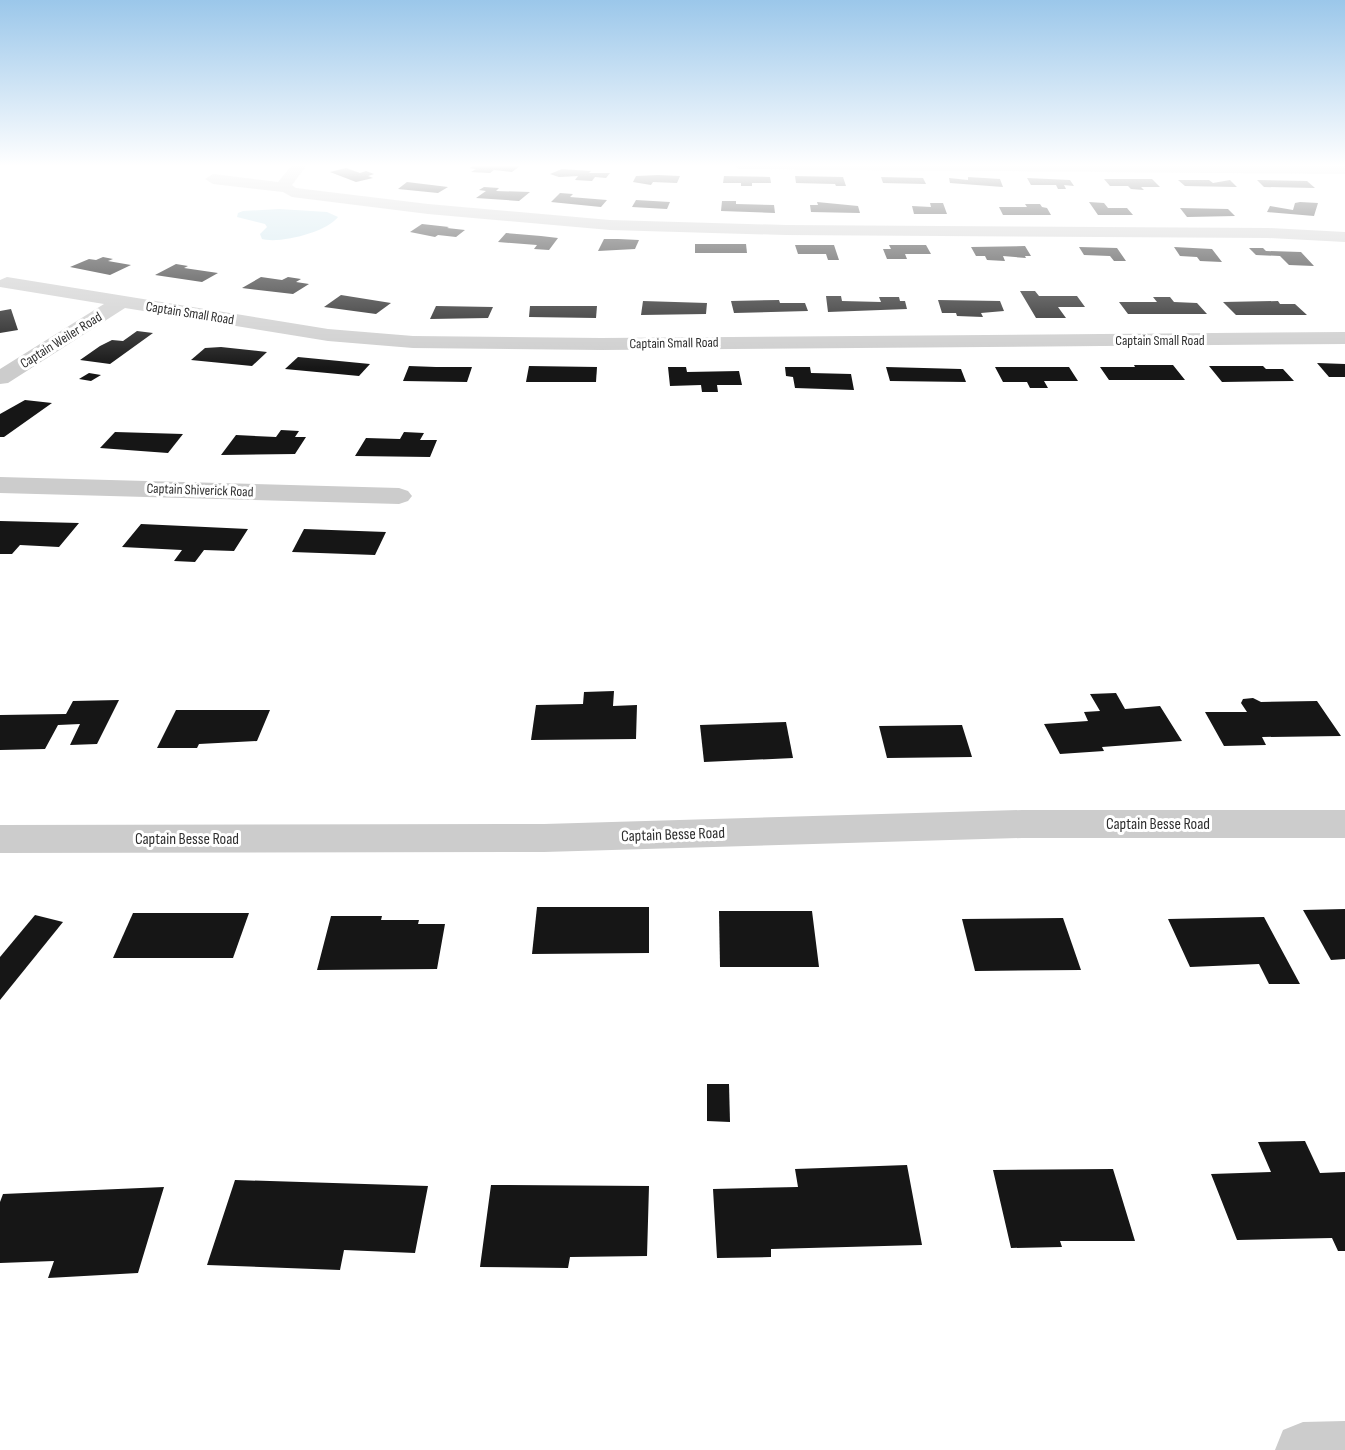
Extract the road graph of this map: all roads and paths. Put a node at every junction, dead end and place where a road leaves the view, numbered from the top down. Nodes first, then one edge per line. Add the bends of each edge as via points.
1 (1214, 233) edge
2 (1345, 237) edge
3 (7, 283) dead end
4 (121, 302) junction
5 (1345, 338) edge
6 (0, 378) edge
7 (0, 485) edge
8 (399, 496) dead end
9 (1345, 824) edge
10 (0, 839) edge
11 (1345, 1449) edge
12 (1303, 1450) edge

1 - 2 street
3 - 4 street, Captain Small Road
4 - 5 street, Captain Small Road via 328,335 412,342
4 - 6 street, Captain Weiler Road
7 - 8 street, Captain Shiverick Road
9 - 10 street, Captain Besse Road via 1022,824 544,838
11 - 12 street

